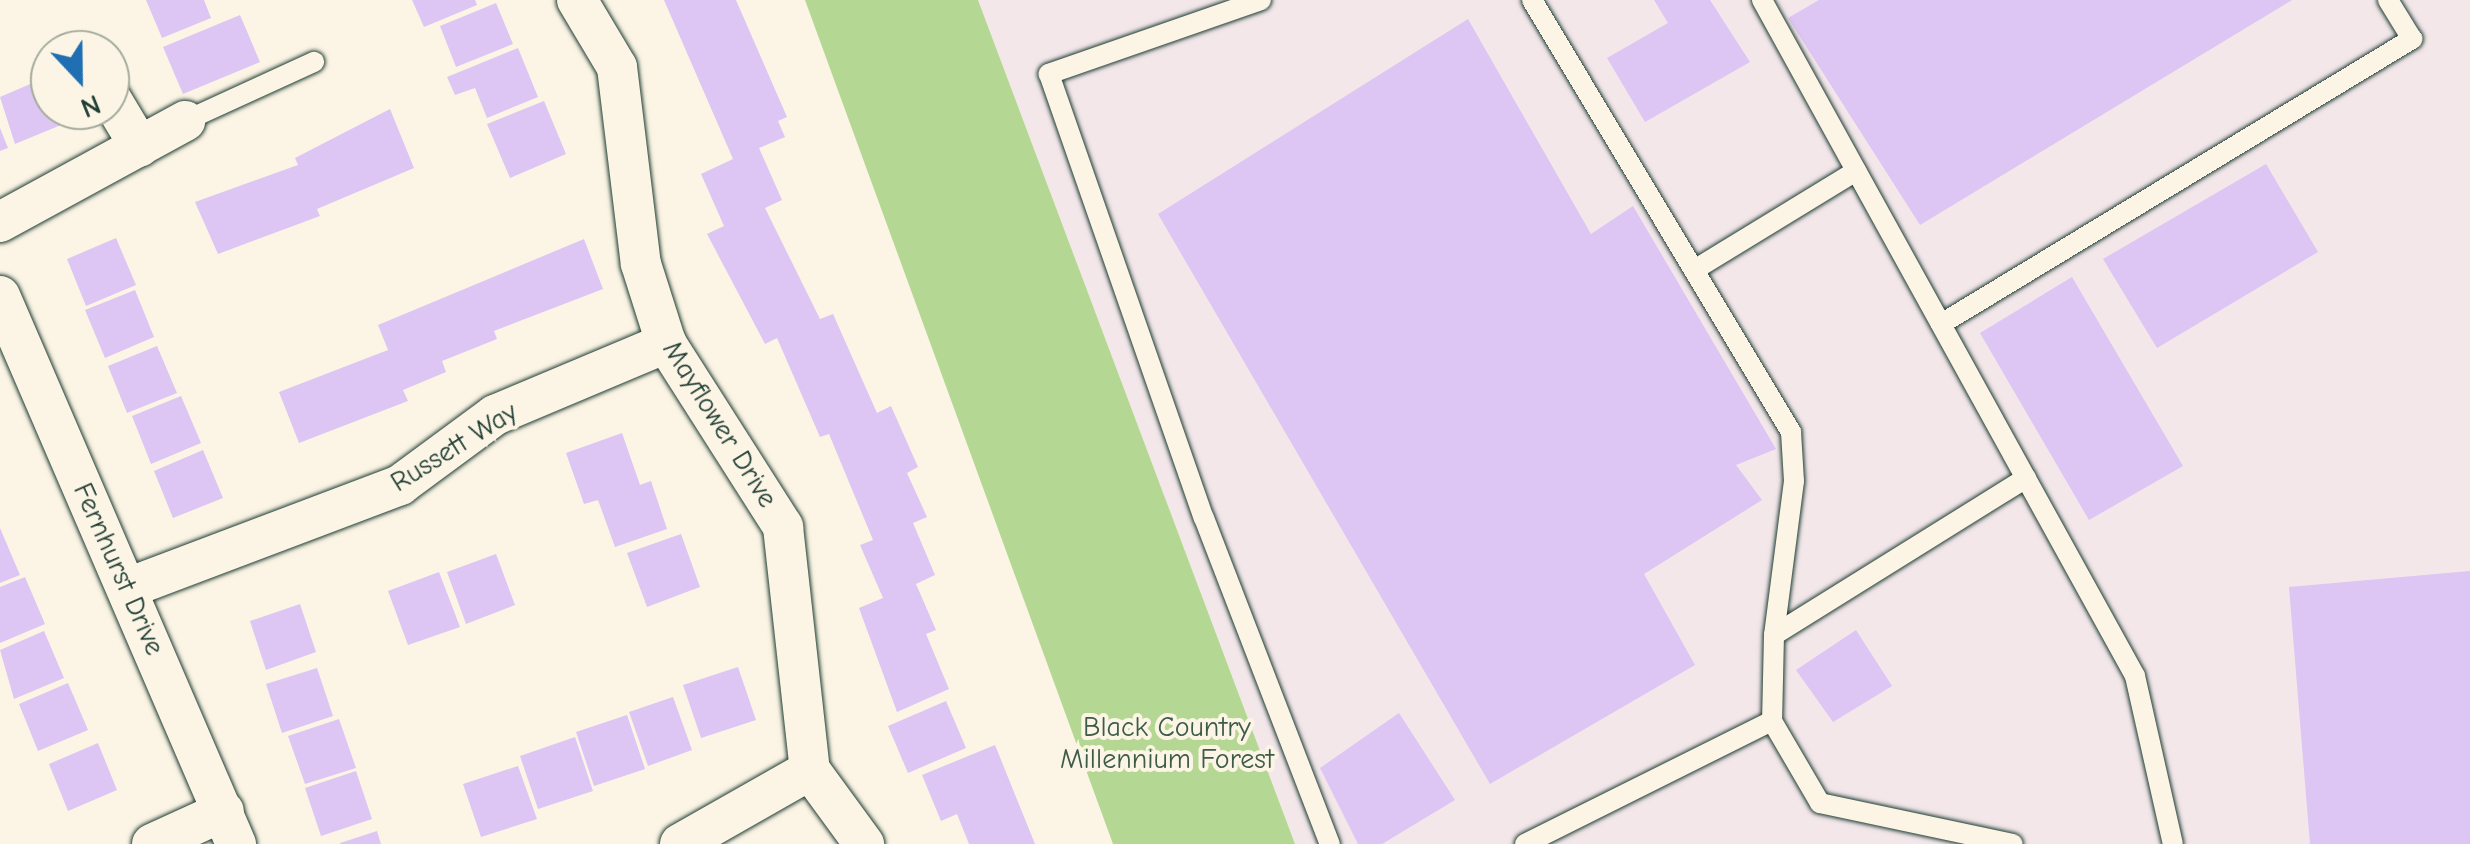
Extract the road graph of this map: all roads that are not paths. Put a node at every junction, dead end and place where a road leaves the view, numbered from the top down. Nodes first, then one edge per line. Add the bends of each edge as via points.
1 (577, 0) edge
2 (1262, 0) edge
3 (1532, 0) edge
4 (1762, 0) edge
5 (2388, 0) edge
6 (314, 62) dead end
7 (185, 121) joint
8 (130, 130) edge
9 (140, 147) junction
10 (1856, 171) junction
11 (0, 222) edge
12 (1694, 270) junction
13 (0, 296) edge
14 (1941, 324) junction
15 (666, 343) junction
16 (2026, 478) junction
17 (128, 588) junction
18 (1774, 635) junction
19 (1772, 721) junction
20 (810, 770) junction
21 (230, 828) edge
22 (152, 844) edge
23 (680, 844) edge
24 (864, 844) edge
25 (1330, 844) edge
26 (1525, 844) edge
27 (2013, 844) edge
28 (2173, 844) edge

1 - 15 street, Mayflower Drive via 617,66 641,264
2 - 25 lane via 1049,74 1204,518
3 - 12 lane
4 - 10 lane
5 - 14 lane via 2412,39
6 - 7 lane
7 - 9 street
8 - 9 street
9 - 11 street
10 - 12 lane
10 - 14 lane
12 - 18 lane via 1791,432 1794,482
13 - 17 street, Fernhurst Drive
14 - 16 lane
15 - 17 street, Russett Way via 495,415 400,485
15 - 20 street, Mayflower Drive via 783,527
16 - 18 lane
16 - 28 lane via 2135,676
17 - 21 street, Fernhurst Drive
18 - 19 lane
19 - 26 lane
19 - 27 lane via 1820,803
20 - 23 street
20 - 24 street, Mayflower Drive
21 - 22 street

